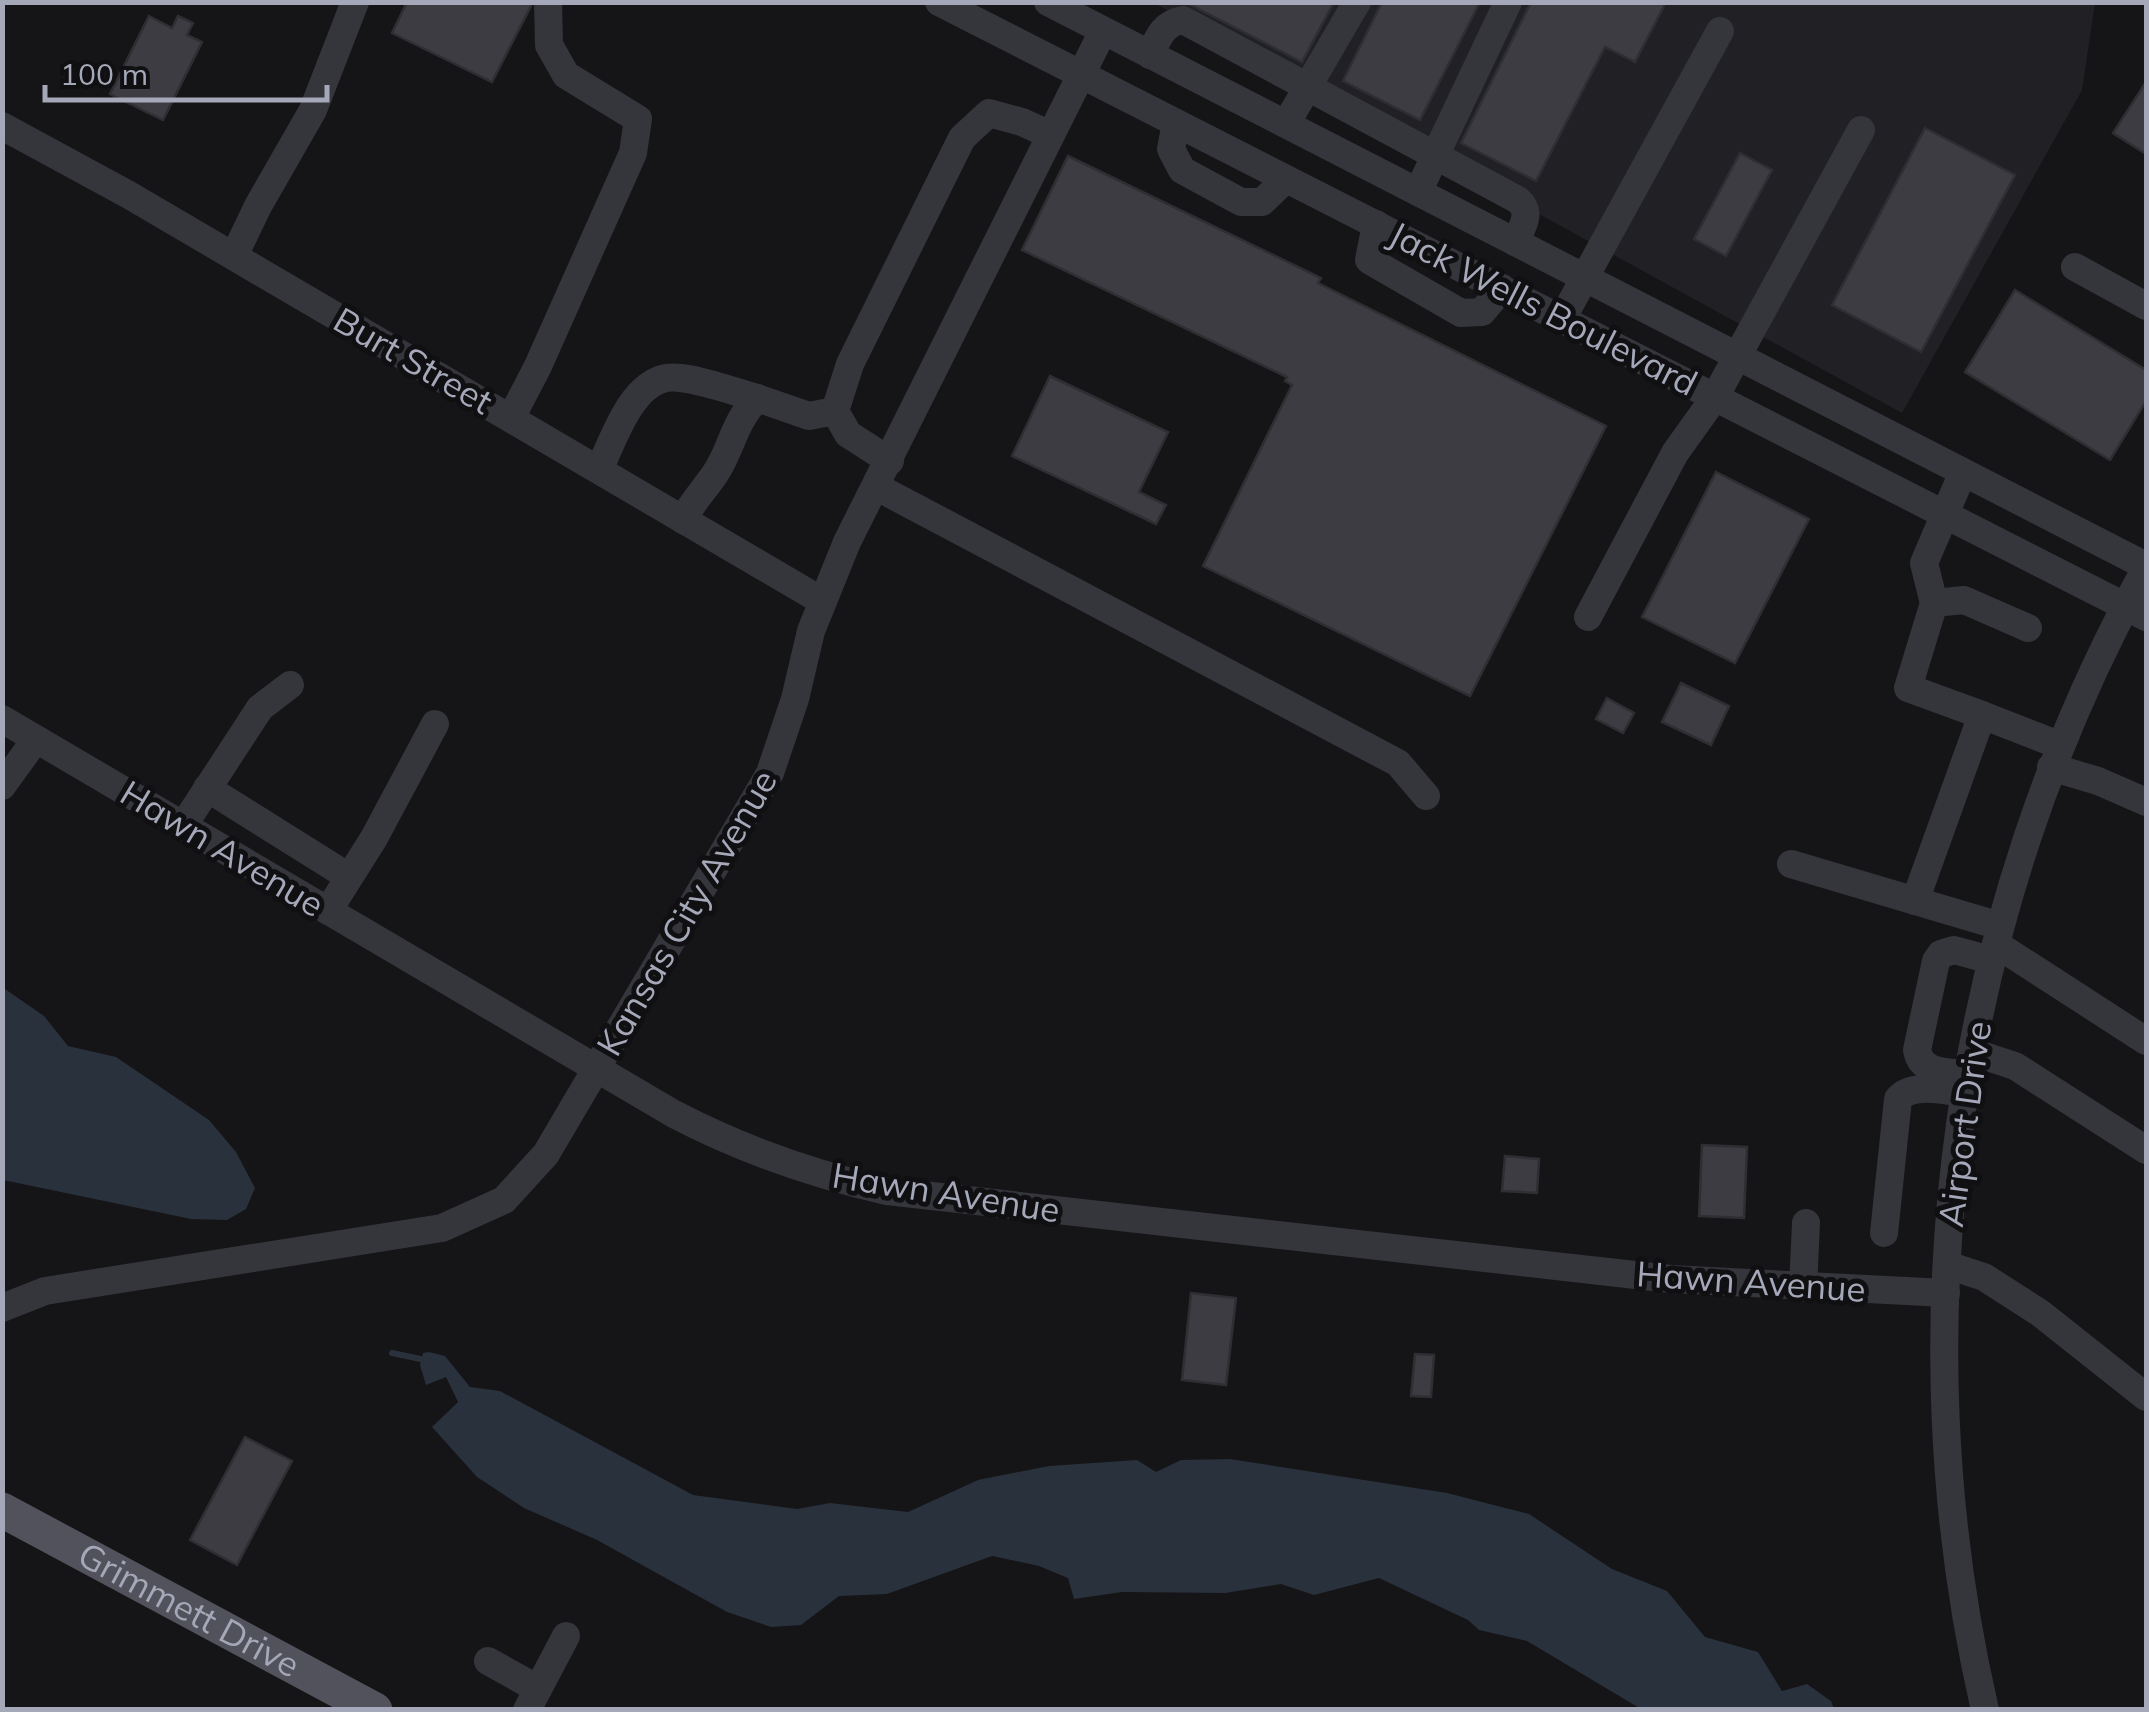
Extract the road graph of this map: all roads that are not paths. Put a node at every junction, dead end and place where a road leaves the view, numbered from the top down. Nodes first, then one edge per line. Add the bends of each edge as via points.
1 (355, 2) edge
2 (548, 2) edge
3 (939, 2) edge
4 (1048, 2) edge
5 (1357, 2) edge
6 (1508, 2) edge
7 (1103, 31) junction
8 (1720, 31) dead end
9 (1150, 55) junction
10 (1081, 74) junction
11 (1306, 88) junction
12 (1176, 122) junction
13 (1286, 124) junction
14 (2, 126) edge
15 (1862, 130) dead end
16 (1050, 136) junction
17 (1435, 156) junction
18 (1286, 179) junction
19 (1418, 192) junction
20 (1376, 224) junction
21 (1515, 242) junction
22 (234, 256) junction
23 (2075, 267) dead end
24 (1584, 278) junction
25 (1502, 288) junction
26 (2146, 306) edge
27 (1562, 319) junction
28 (1736, 356) junction
29 (1716, 397) junction
30 (757, 398) junction
31 (835, 411) junction
32 (511, 418) junction
33 (890, 461) junction
34 (598, 470) junction
35 (1962, 472) junction
36 (877, 486) junction
37 (1946, 514) junction
38 (683, 520) junction
39 (2146, 567) edge
40 (822, 601) junction
41 (1934, 603) junction
42 (2136, 611) edge
43 (1588, 617) dead end
44 (2028, 628) dead end
45 (290, 686) dead end
46 (1982, 715) junction
47 (2, 719) edge
48 (435, 724) dead end
49 (36, 739) junction
50 (2055, 756) junction
51 (2, 786) edge
52 (207, 788) junction
53 (1426, 796) dead end
54 (2146, 802) edge
55 (183, 826) junction
56 (1791, 864) dead end
57 (349, 877) junction
58 (1915, 901) junction
59 (328, 911) junction
60 (1996, 943) junction
61 (2146, 1042) edge
62 (597, 1070) junction
63 (1968, 1073) junction
64 (2146, 1150) edge
65 (1806, 1222) dead end
66 (1884, 1232) dead end
67 (1947, 1265) junction
68 (1803, 1288) junction
69 (1946, 1294) junction
70 (2, 1308) edge
71 (2146, 1396) edge
72 (2, 1510) edge
73 (566, 1636) dead end
74 (488, 1662) dead end
75 (533, 1699) edge
76 (375, 1710) edge
77 (1985, 1710) edge

1 - 22 street via 313,110
2 - 32 street via 549,45 566,75 638,119 633,154
3 - 10 street, Jack Wells Boulevard
4 - 7 street, Jack Wells Boulevard
5 - 11 street
6 - 17 street
7 - 9 street, Jack Wells Boulevard
7 - 10 street, Kansas City Avenue
8 - 24 street
9 - 11 street via 1162,30 1183,20
9 - 13 street, Jack Wells Boulevard
10 - 12 street, Jack Wells Boulevard
10 - 16 street, Kansas City Avenue
11 - 13 street
11 - 17 street
12 - 18 street, Jack Wells Boulevard
12 - 18 street via 1171,149 1182,170 1241,202 1262,202
13 - 19 street, Jack Wells Boulevard
14 - 22 street, Burt Street
15 - 28 street
16 - 31 street via 988,112 962,138 850,364
16 - 33 street, Kansas City Avenue
17 - 19 street
17 - 21 street via 1522,204 1526,217
18 - 20 street, Jack Wells Boulevard
19 - 21 street, Jack Wells Boulevard
20 - 25 street, Jack Wells Boulevard
20 - 25 street via 1369,260 1461,313 1482,312
21 - 24 street, Jack Wells Boulevard
22 - 32 street, Burt Street
23 - 26 street
24 - 27 street
24 - 28 street, Jack Wells Boulevard
25 - 27 street, Jack Wells Boulevard
27 - 29 street, Jack Wells Boulevard
28 - 29 street
28 - 35 street, Jack Wells Boulevard
29 - 37 street, Jack Wells Boulevard
29 - 43 street via 1675,453
30 - 31 street via 809,416
30 - 34 street via 669,377 654,382 638,395
30 - 38 street
31 - 33 street via 848,434
32 - 34 street, Burt Street
33 - 36 street, Kansas City Avenue
34 - 38 street, Burt Street
35 - 37 street
35 - 39 street, Jack Wells Boulevard
36 - 40 street, Kansas City Avenue
36 - 53 street via 1398,763
37 - 41 street via 1924,564
37 - 42 street, Jack Wells Boulevard
38 - 40 street, Burt Street
39 - 42 street, Airport Drive
40 - 62 street, Kansas City Avenue via 770,773
41 - 44 street via 1964,600
41 - 46 street via 1908,688
42 - 50 street, Airport Drive via 2084,687
45 - 52 street via 260,708
46 - 50 street
46 - 58 street
47 - 49 street, Hawn Avenue
48 - 57 street
49 - 51 street
49 - 55 street, Hawn Avenue
50 - 54 street
50 - 60 street, Airport Drive
52 - 55 street
52 - 57 street
55 - 59 street, Hawn Avenue
56 - 58 street
57 - 59 street
58 - 60 street
59 - 62 street, Hawn Avenue
60 - 61 street
60 - 63 street, Airport Drive
60 - 63 street via 1954,950 1936,961 1919,1060
62 - 68 street, Hawn Avenue via 730,1143 888,1191
62 - 70 street, Kansas City Avenue via 546,1154 504,1200 442,1228 45,1291
63 - 64 street via 2016,1066
63 - 66 street via 1904,1092 1898,1100
63 - 67 street, Airport Drive
65 - 68 street
67 - 69 street, Airport Drive
67 - 71 street via 1984,1277 2040,1313
68 - 69 street, Hawn Avenue
69 - 77 street, Airport Drive via 1950,1504
72 - 76 main road, Grimmett Drive
73 - 75 street
74 - 75 street

